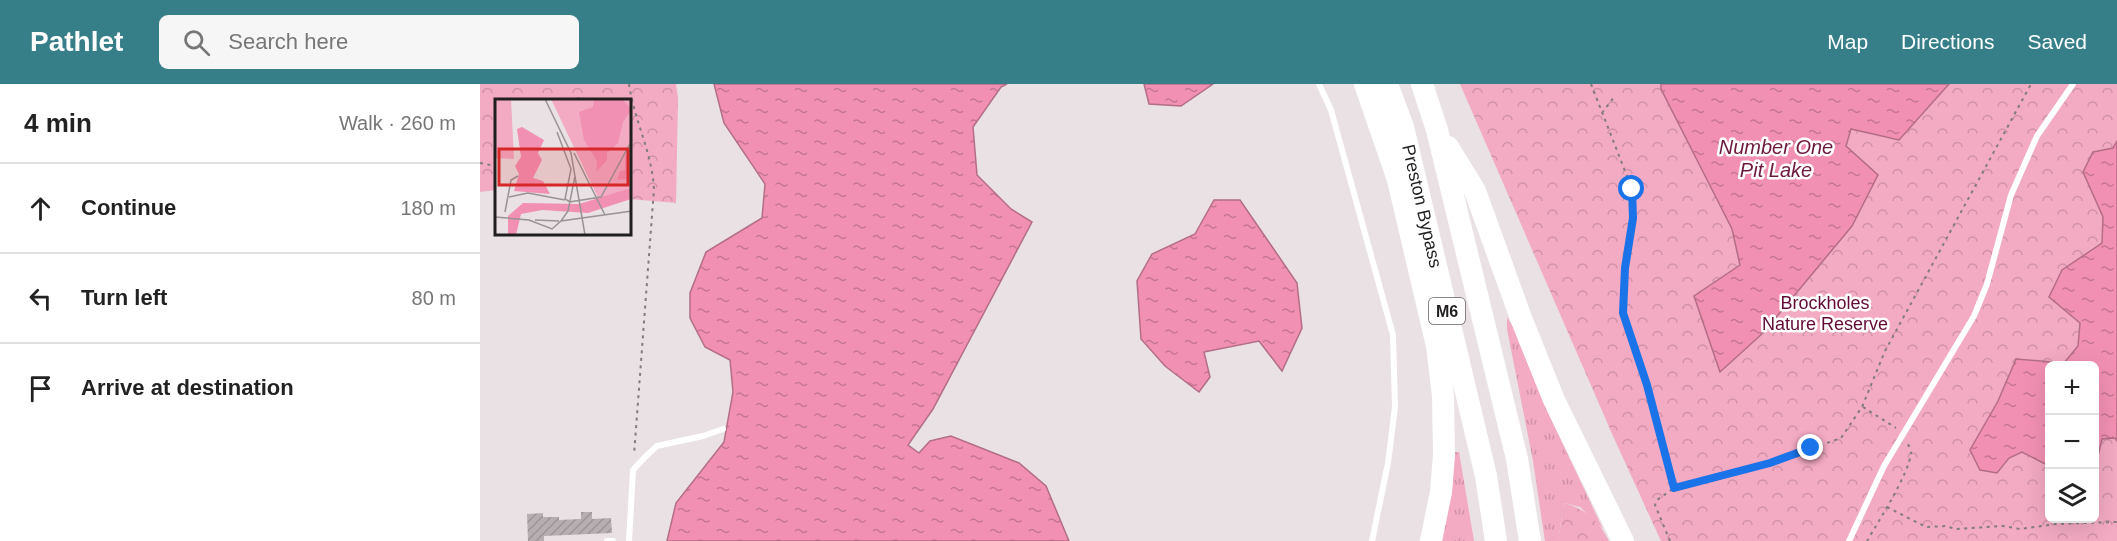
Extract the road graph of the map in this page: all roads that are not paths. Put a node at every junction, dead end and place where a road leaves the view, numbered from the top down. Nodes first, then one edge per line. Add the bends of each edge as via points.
1 (1319, 84) edge
2 (1365, 84) edge
3 (1387, 84) edge
4 (1422, 84) edge
5 (2073, 84) edge
6 (1437, 130) junction
7 (723, 429) dead end
8 (607, 541) edge
9 (613, 541) edge
10 (629, 541) edge
11 (1372, 541) edge
12 (1431, 541) edge
13 (1496, 541) edge
14 (1530, 541) edge
15 (1623, 541) edge
16 (1849, 541) edge

1 - 11 lane via 1331,110 1393,335 1395,407
2 - 12 highway via 1398,180 1437,346 1444,455
3 - 13 highway, Preston Bypass / M6 via 1403,127 1417,185 1486,476
4 - 6 highway, Preston Bypass / M6
5 - 16 lane via 2037,136 2011,195 1987,284 1974,316 1884,466
6 - 14 highway, Preston Bypass / M6 via 1517,459
6 - 15 highway via 1475,191 1554,400
7 - 10 lane via 657,446 633,470
8 - 9 lane

